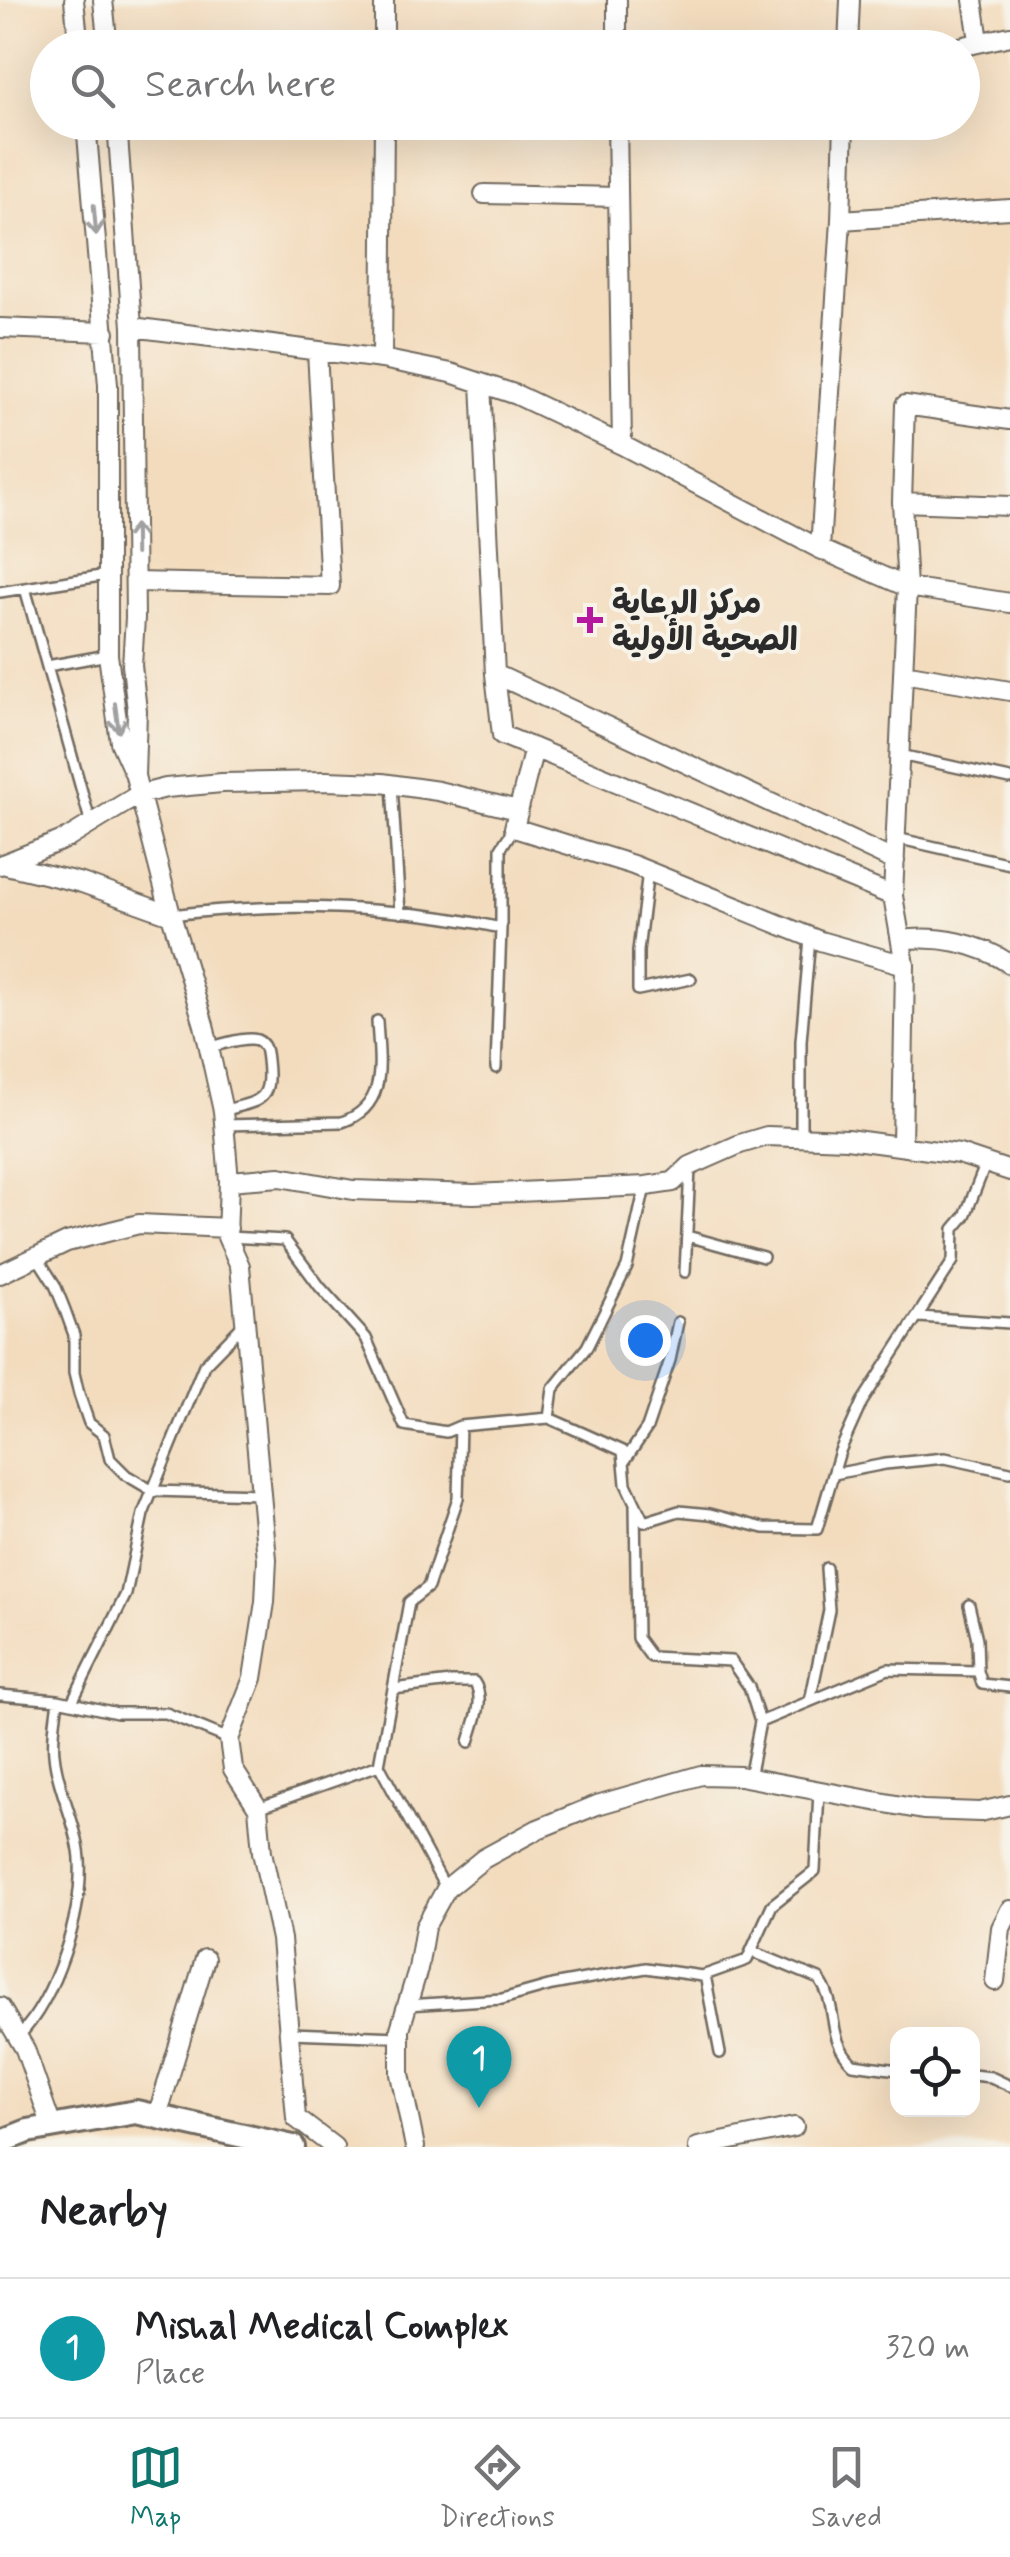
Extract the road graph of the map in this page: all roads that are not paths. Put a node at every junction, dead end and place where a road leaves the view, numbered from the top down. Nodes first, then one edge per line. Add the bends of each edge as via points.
1 (74, 0) edge
2 (103, 0) edge
3 (384, 0) edge
4 (617, 0) edge
5 (850, 0) edge
6 (973, 0) edge
7 (77, 30) edge
8 (106, 30) edge
9 (384, 30) edge
10 (617, 30) edge
11 (849, 30) edge
12 (977, 30) edge
13 (1010, 36) edge
14 (980, 41) edge
15 (88, 140) edge
16 (117, 140) edge
17 (384, 140) edge
18 (617, 140) edge
19 (843, 140) edge
20 (484, 194) dead end
21 (618, 198) junction
22 (1010, 209) edge
23 (841, 220) junction
24 (0, 328) edge
25 (132, 328) junction
26 (105, 332) junction
27 (317, 351) junction
28 (382, 359) junction
29 (480, 383) junction
30 (1010, 420) edge
31 (622, 445) junction
32 (902, 502) junction
33 (1010, 506) edge
34 (820, 549) junction
35 (107, 575) junction
36 (135, 582) junction
37 (907, 587) junction
38 (25, 588) junction
39 (0, 592) edge
40 (1010, 603) edge
41 (108, 635) junction
42 (134, 636) junction
43 (108, 655) junction
44 (47, 666) junction
45 (903, 673) junction
46 (495, 674) junction
47 (1010, 690) edge
48 (534, 748) junction
49 (900, 755) junction
50 (1010, 779) edge
51 (137, 785) junction
52 (392, 785) junction
53 (516, 819) junction
54 (91, 824) junction
55 (896, 838) junction
56 (895, 862) junction
57 (1010, 864) edge
58 (2, 865) edge
59 (648, 872) junction
60 (893, 896) junction
61 (400, 913) junction
62 (171, 915) junction
63 (501, 928) junction
64 (810, 938) junction
65 (901, 940) junction
66 (1010, 964) edge
67 (906, 965) junction
68 (691, 979) dead end
69 (376, 1022) dead end
70 (209, 1047) junction
71 (496, 1068) dead end
72 (224, 1118) junction
73 (800, 1138) junction
74 (902, 1146) junction
75 (986, 1162) junction
76 (690, 1166) junction
77 (1010, 1170) edge
78 (229, 1181) junction
79 (646, 1186) junction
80 (228, 1232) junction
81 (687, 1236) junction
82 (36, 1256) junction
83 (763, 1257) dead end
84 (686, 1272) dead end
85 (0, 1274) edge
86 (920, 1316) junction
87 (678, 1322) dead end
88 (245, 1323) junction
89 (1010, 1323) edge
90 (549, 1418) junction
91 (460, 1426) junction
92 (624, 1462) junction
93 (1010, 1472) edge
94 (834, 1474) junction
95 (153, 1492) junction
96 (260, 1494) junction
97 (634, 1502) junction
98 (826, 1568) dead end
99 (969, 1605) dead end
100 (978, 1671) junction
101 (1010, 1687) edge
102 (393, 1690) junction
103 (0, 1695) edge
104 (58, 1700) junction
105 (810, 1701) junction
106 (72, 1702) junction
107 (760, 1722) junction
108 (229, 1739) junction
109 (469, 1742) dead end
110 (380, 1765) junction
111 (749, 1778) junction
112 (819, 1792) junction
113 (1010, 1806) edge
114 (258, 1808) junction
115 (446, 1889) junction
116 (1010, 1910) edge
117 (751, 1951) junction
118 (204, 1959) dead end
119 (705, 1975) junction
120 (995, 1981) dead end
121 (407, 2005) junction
122 (0, 2006) edge
123 (290, 2033) junction
124 (18, 2037) junction
125 (400, 2037) junction
126 (720, 2052) dead end
127 (890, 2069) edge
128 (980, 2077) edge
129 (1010, 2086) edge
130 (156, 2117) junction
131 (794, 2126) dead end
132 (52, 2127) junction
133 (0, 2142) edge
134 (293, 2147) edge
135 (334, 2147) edge
136 (415, 2147) edge
137 (698, 2147) edge

1 - 7 street
2 - 8 street
3 - 9 street
4 - 10 street
5 - 11 street
6 - 12 street
13 - 14 street
15 -> 26 street
16 - 25 street
17 - 28 street
18 - 21 street
19 - 23 street
20 - 21 street
21 - 31 street
22 - 23 street
23 - 34 street
24 - 26 street
25 - 27 street
36 -> 25 street
26 - 35 street
27 - 28 street
27 - 36 street via 330,586
28 - 29 street
29 - 31 street
29 - 46 street
30 - 32 street via 905,406
31 - 34 street
32 - 33 street
32 - 37 street
34 - 37 street
35 - 38 lane
35 - 41 street
36 - 42 street
37 - 40 street
37 - 45 street
38 - 39 lane
38 - 44 lane
41 - 42 street
41 - 43 street
42 - 51 street
43 - 44 lane
43 -> 51 street via 120,742
44 - 54 lane
45 - 47 street
45 - 49 street
46 - 48 street via 502,734
46 - 56 street
48 - 53 street
48 - 60 street
49 - 50 lane
49 - 55 street
51 - 52 street
51 - 54 street
51 - 62 street
52 - 53 street via 438,791
52 - 61 lane
53 - 59 street
53 - 63 lane via 501,848
54 - 58 street
55 - 56 street
55 - 57 lane
56 - 60 street
58 - 62 street via 82,883
59 - 64 street
59 - 68 lane via 638,990
60 - 65 street
61 - 62 lane via 242,907
61 - 63 lane
62 - 70 street
63 - 71 lane
64 - 67 street
64 - 73 lane
65 - 66 street via 931,936
65 - 67 street
67 - 74 street
69 - 72 lane via 380,1083 353,1118
70 - 72 street
70 - 72 lane via 258,1040 266,1048 266,1092
72 - 78 street
73 - 74 street
73 - 76 street via 767,1136
74 - 75 street
75 - 77 street
75 - 86 lane via 954,1228 952,1261
76 - 79 street via 673,1182
76 - 81 lane
78 - 79 street via 280,1177 353,1190 474,1194
78 - 80 street
79 - 90 lane via 627,1267 587,1346 554,1389
80 - 82 street via 140,1224
80 - 88 street via 240,1266
80 - 91 lane via 285,1240 366,1338 404,1425 446,1432
81 - 83 lane
81 - 84 lane
82 - 85 street
82 - 95 lane via 74,1335 74,1373 90,1422 104,1435 110,1459
86 - 89 lane
86 - 94 lane via 862,1402
87 - 92 lane via 646,1428
88 - 95 lane via 204,1365
88 - 96 street
90 - 91 lane
90 - 92 lane via 624,1452
91 - 102 lane via 458,1498 428,1587 410,1602
92 - 97 lane
93 - 94 lane via 945,1458
94 - 97 lane via 818,1529 764,1528 680,1510 644,1522
95 - 96 lane
95 - 106 lane via 126,1594
96 - 108 street via 265,1602 253,1678
97 - 107 lane via 638,1638 651,1657 730,1661 749,1687
98 - 105 lane via 829,1610
99 - 100 lane
100 - 101 lane via 982,1684
100 - 105 lane via 888,1670
102 - 109 lane via 474,1682 480,1701
102 - 110 lane
103 - 104 lane
104 - 106 lane
104 - 124 lane via 54,1754 80,1859 72,1926 52,1988
105 - 107 lane
106 - 108 lane via 117,1713 166,1713
107 - 111 lane
108 - 114 street via 233,1769
110 - 114 lane
110 - 115 lane
111 - 112 street
111 - 115 street via 701,1775 597,1805 484,1859
112 - 113 street via 923,1810
112 - 117 lane via 815,1871 772,1905
114 - 123 street
115 - 121 street via 424,1927
116 - 120 street
117 - 119 lane via 747,1960
117 - 127 lane via 819,1980 835,2039 853,2064
118 - 130 street
119 - 121 lane via 646,1968 502,1999
119 - 126 lane
121 - 125 street
122 - 124 street
123 - 125 lane
123 - 135 street via 296,2118
124 - 132 street
125 - 136 street
128 - 129 lane
130 - 132 street via 136,2112
130 - 134 street
131 - 137 street
132 - 133 street

